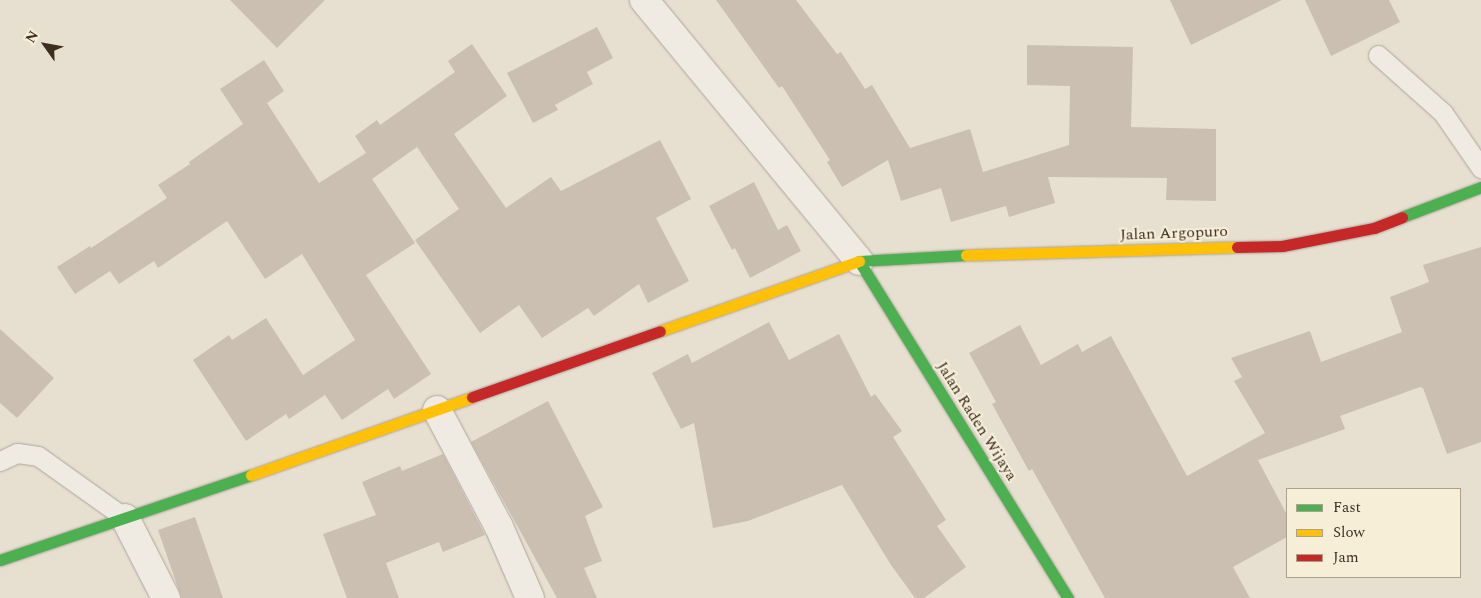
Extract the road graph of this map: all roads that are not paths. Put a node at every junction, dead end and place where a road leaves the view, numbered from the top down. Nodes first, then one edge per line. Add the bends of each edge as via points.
1 (644, 0) edge
2 (1378, 55) dead end
3 (1481, 168) edge
4 (1481, 187) edge
5 (858, 261) junction
6 (437, 410) junction
7 (0, 461) edge
8 (125, 518) junction
9 (0, 560) edge
10 (166, 598) edge
11 (530, 598) edge
12 (1068, 598) edge

1 - 5 street
2 - 3 lane via 1443,113
4 - 5 main road, Jalan Argopuro via 1374,228 1282,246 952,255
5 - 6 main road, Jalan Argopuro
5 - 12 main road, Jalan Raden Wijaya
6 - 8 main road, Jalan Argopuro
6 - 11 street via 499,526
7 - 8 lane via 16,453 38,456
8 - 9 main road, Jalan Argopuro
8 - 10 street

